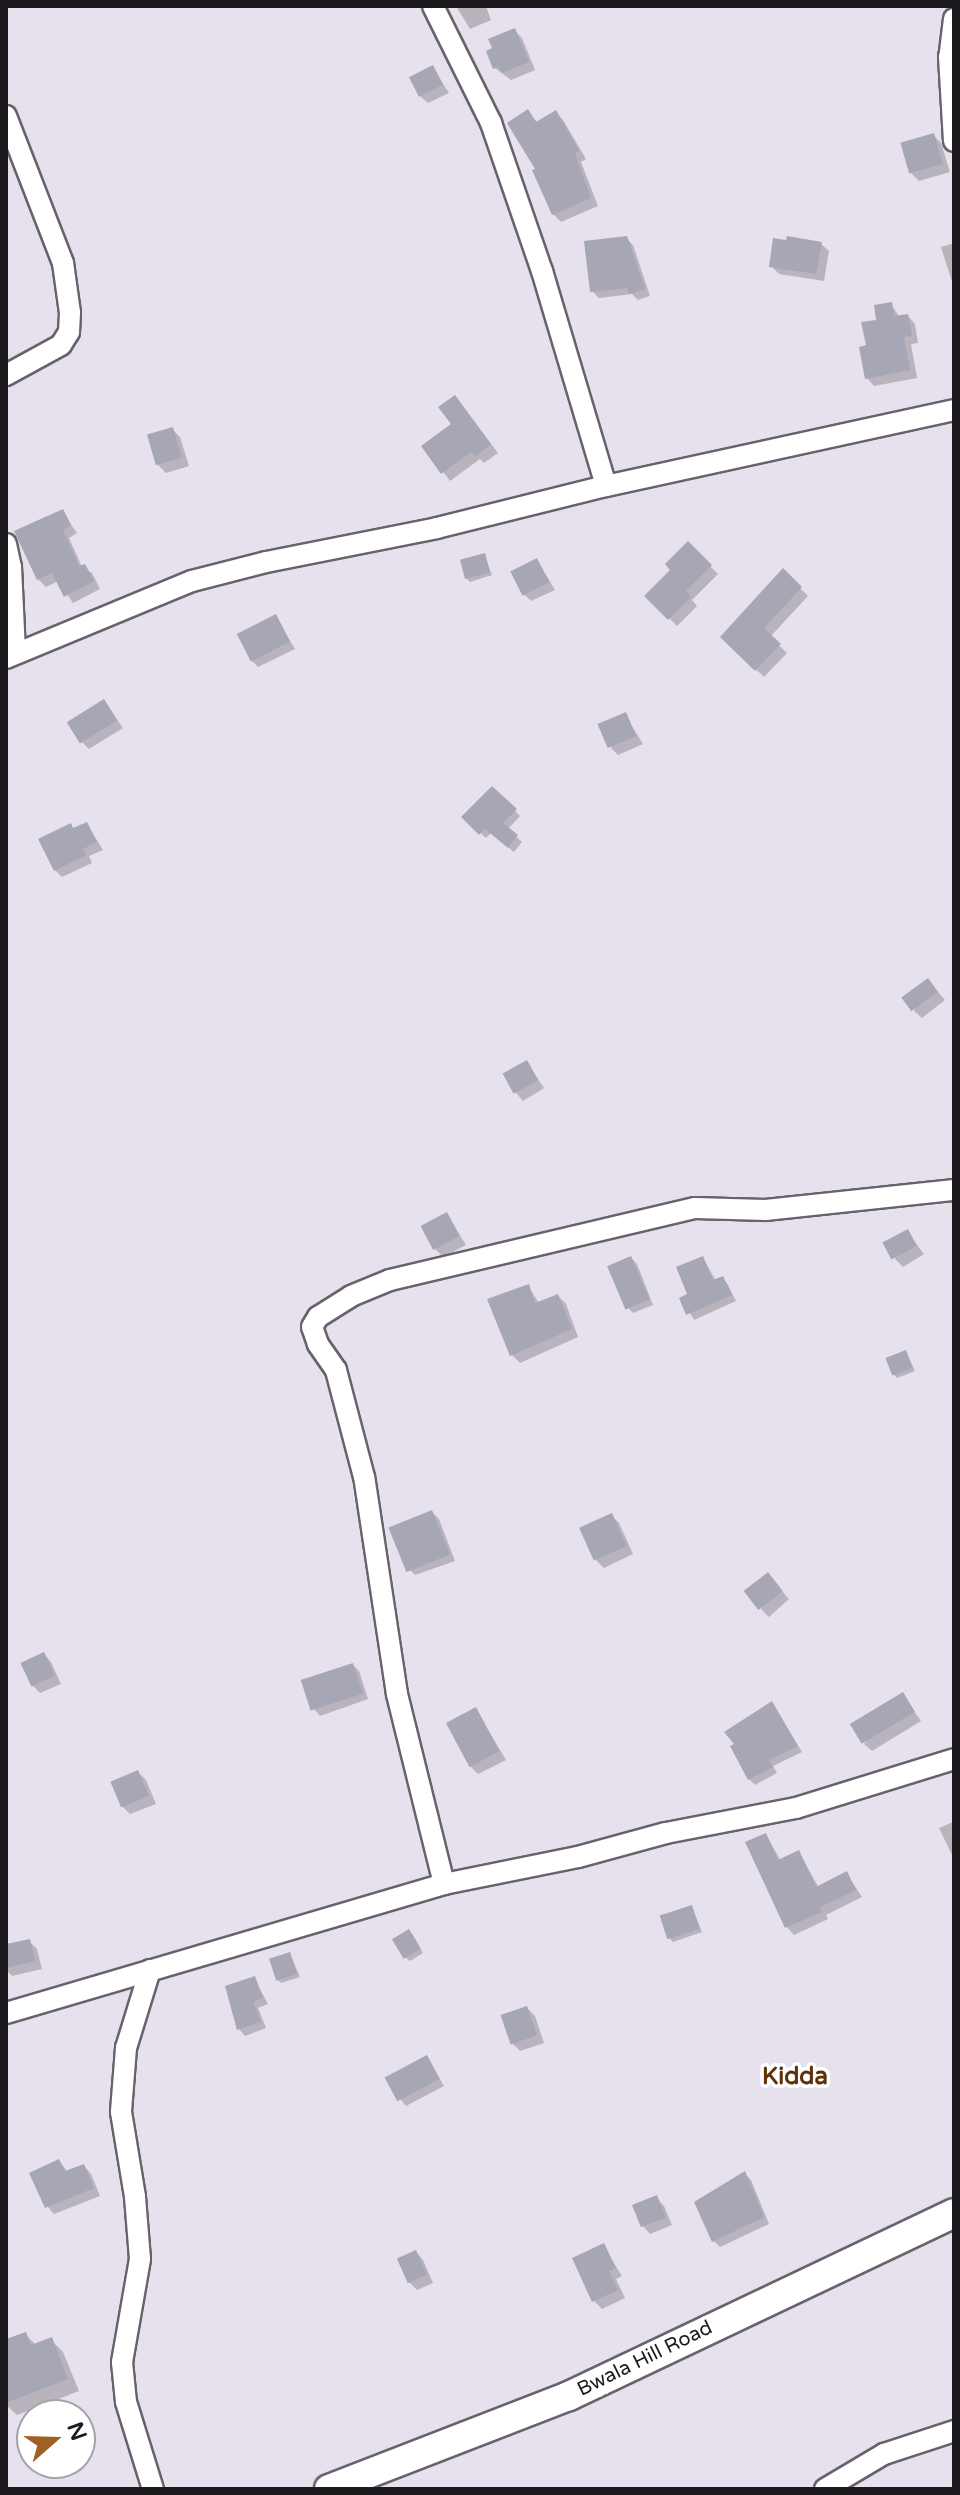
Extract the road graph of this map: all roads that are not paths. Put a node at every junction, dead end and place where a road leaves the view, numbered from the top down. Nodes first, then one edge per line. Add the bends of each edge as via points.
1 (433, 6) edge
2 (954, 19) edge
3 (6, 116) edge
4 (954, 141) edge
5 (6, 375) edge
6 (954, 410) edge
7 (606, 486) junction
8 (6, 544) edge
9 (10, 655) edge
10 (954, 1190) edge
11 (954, 1759) edge
12 (444, 1884) junction
13 (150, 1970) junction
14 (6, 2013) edge
15 (954, 2213) edge
16 (954, 2431) edge
17 (153, 2489) edge
18 (329, 2489) edge
19 (825, 2489) edge

1 - 7 street via 491,123
2 - 4 street via 949,57
3 - 5 street via 63,263 70,313 69,332 61,345
6 - 7 street
7 - 9 street via 192,581
8 - 9 street via 11,567
10 - 12 street via 766,1210 695,1208 390,1280 318,1317 312,1327 336,1370 364,1477 397,1694
11 - 12 street via 796,1808
12 - 13 street
13 - 14 street
13 - 17 street via 126,2048 121,2112 140,2259 122,2362 126,2402
15 - 18 street, Bwala Hill Road via 569,2396
16 - 19 street via 884,2454

